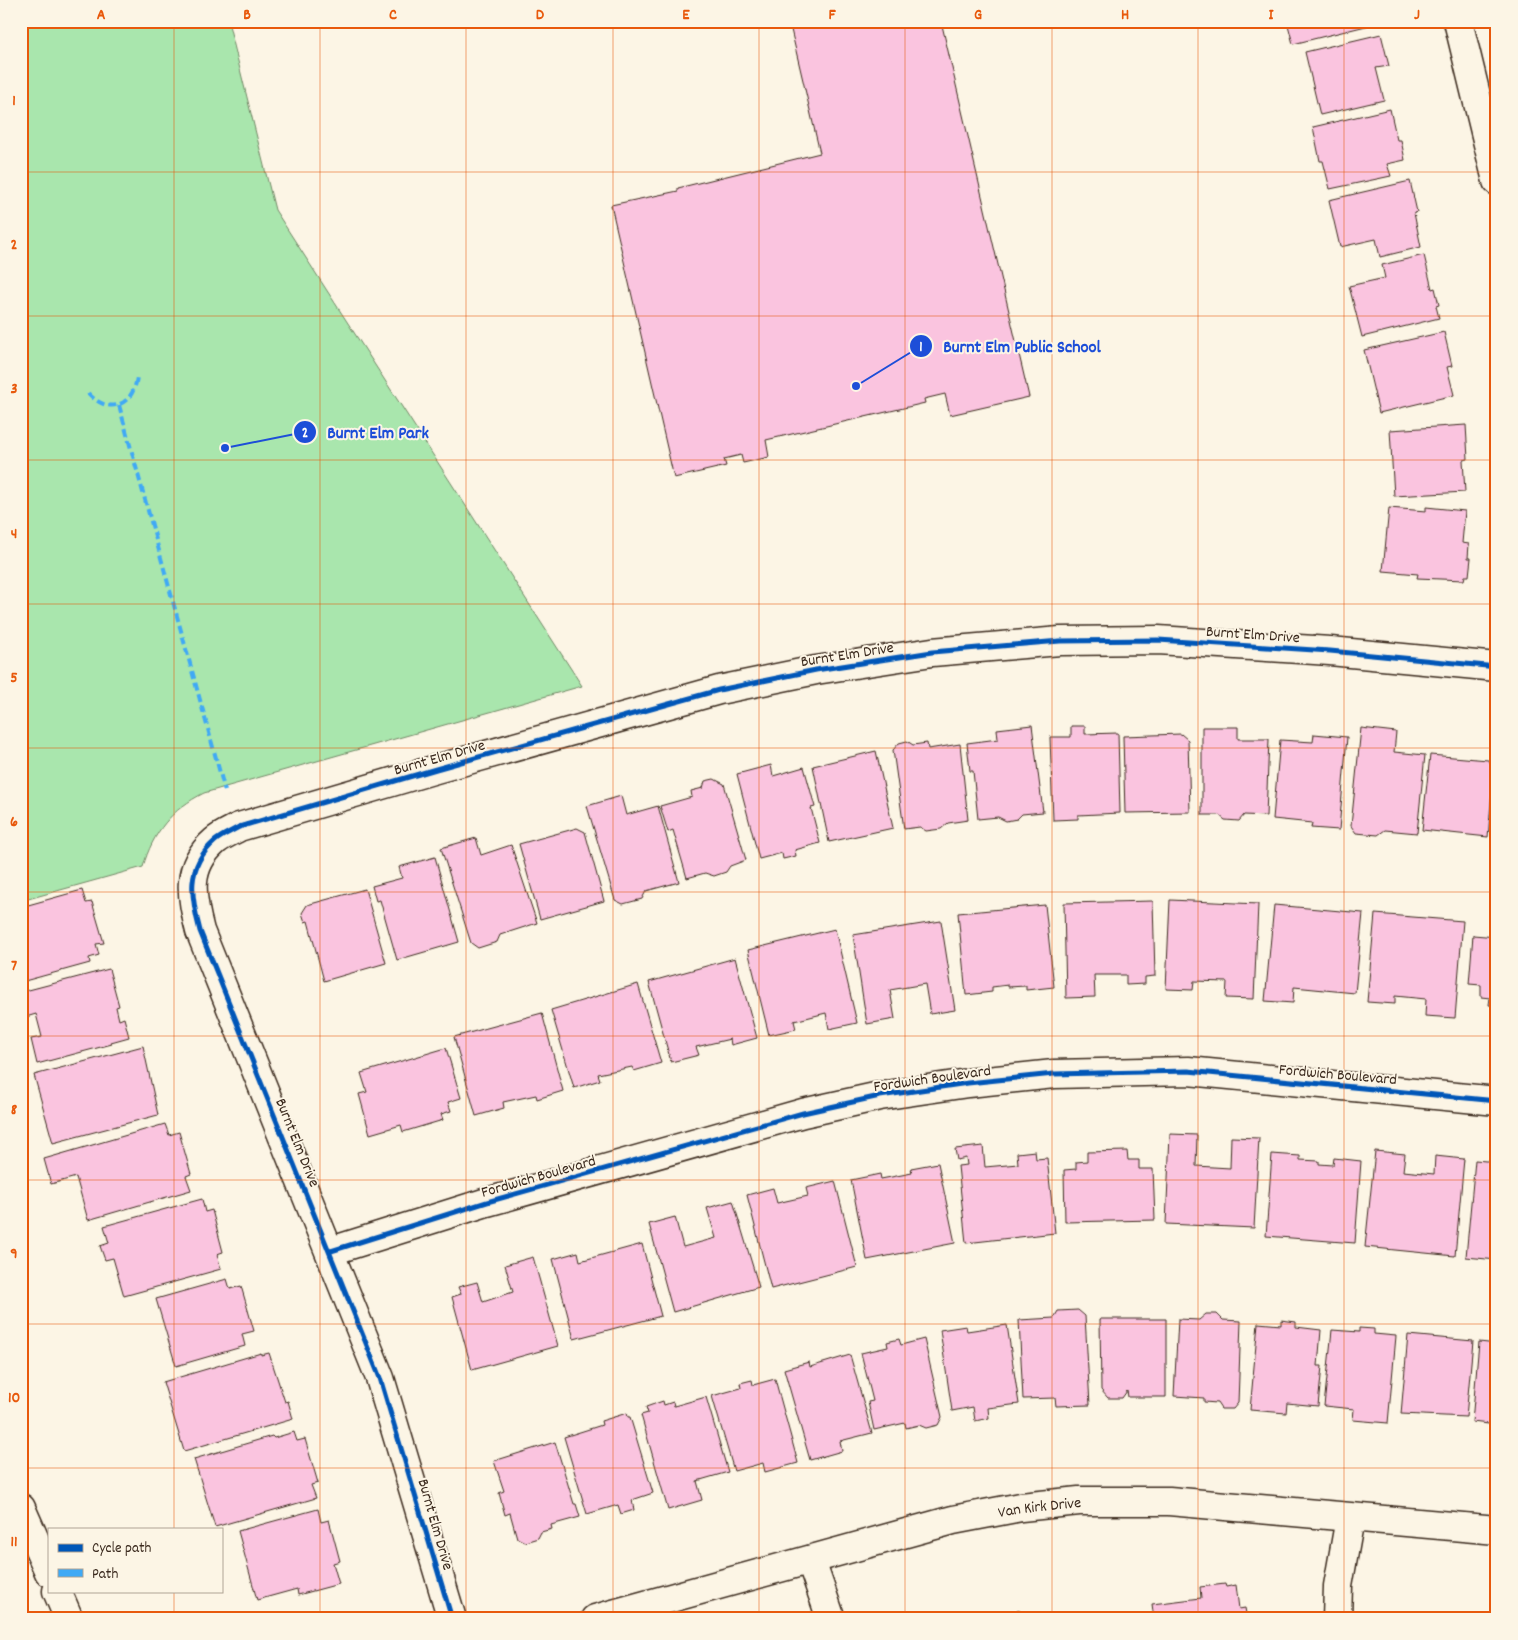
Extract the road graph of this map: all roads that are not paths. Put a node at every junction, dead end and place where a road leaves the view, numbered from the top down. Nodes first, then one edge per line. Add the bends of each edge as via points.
1 (1458, 21) edge
2 (1497, 181) edge
3 (1497, 667) edge
4 (1497, 1101) edge
5 (330, 1251) junction
6 (21, 1508) edge
7 (1350, 1518) junction
8 (1497, 1530) edge
9 (811, 1561) junction
10 (48, 1570) edge
11 (57, 1592) edge
12 (69, 1619) edge
13 (452, 1619) edge
14 (595, 1619) edge
15 (831, 1619) edge
16 (1337, 1619) edge

1 - 2 street
3 - 5 street, Burnt Elm Drive via 1303,649 1124,639 932,652 816,670 719,690 240,827 215,840 195,870 191,886 194,908 212,962
4 - 5 street, Fordwich Boulevard via 1188,1072 1054,1074 968,1083 880,1096 803,1113 478,1205
5 - 13 street, Burnt Elm Drive via 380,1378
6 - 10 street
7 - 8 street, Van Kirk Drive
7 - 9 street, Van Kirk Drive via 1169,1501 1079,1501 1021,1507 954,1520
7 - 16 street via 1338,1586
9 - 14 street, Van Kirk Drive
9 - 15 street
11 - 12 street

